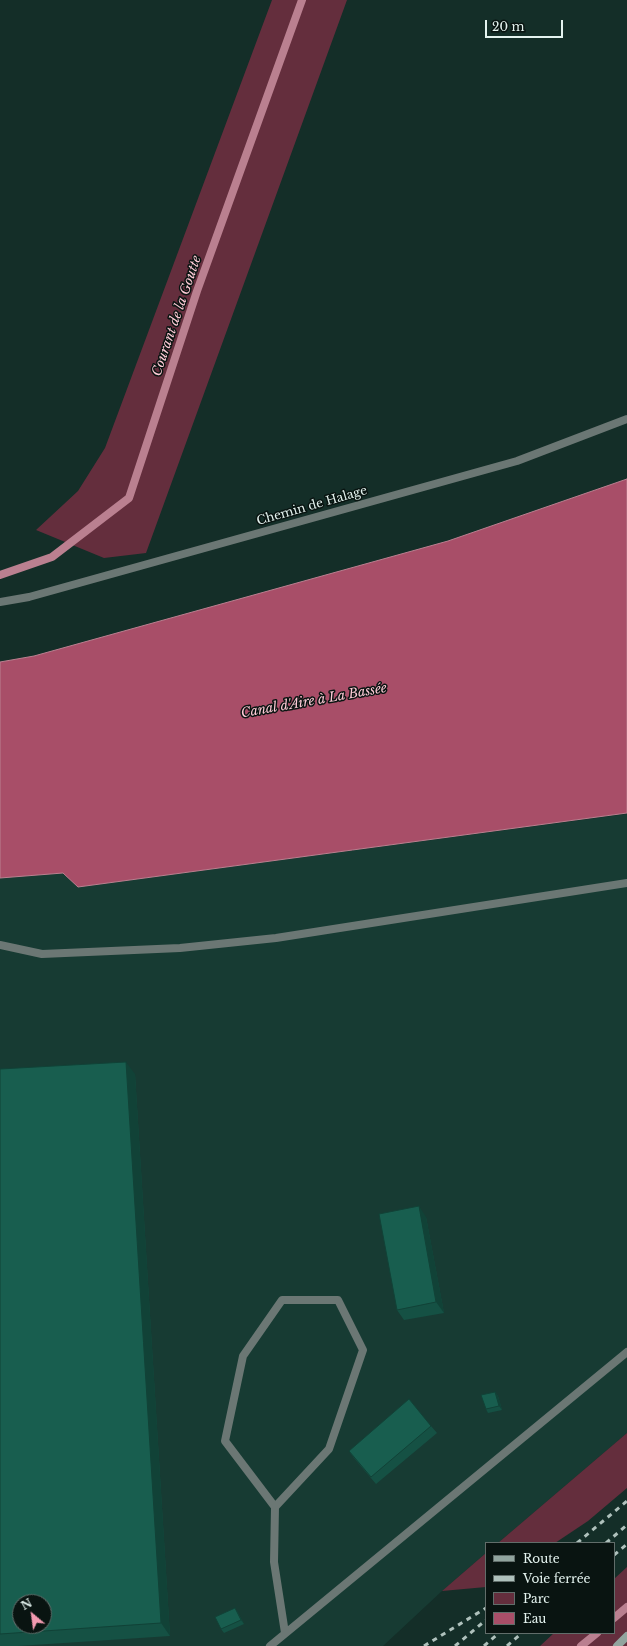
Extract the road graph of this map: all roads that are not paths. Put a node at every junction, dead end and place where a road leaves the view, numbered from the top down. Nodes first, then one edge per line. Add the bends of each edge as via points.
1 (627, 419) edge
2 (0, 602) edge
3 (627, 883) edge
4 (0, 945) edge
5 (627, 1352) edge
6 (275, 1507) junction
7 (285, 1633) junction
8 (627, 1636) edge
9 (270, 1646) edge
10 (617, 1646) edge

1 - 2 street, Chemin de Halage via 517,462 29,597
3 - 4 street via 276,938 188,947 42,954
5 - 7 street
6 - 6 street via 329,1449 363,1350 338,1300 282,1300 243,1356 225,1442
6 - 7 street via 274,1562
7 - 9 street
8 - 10 street

